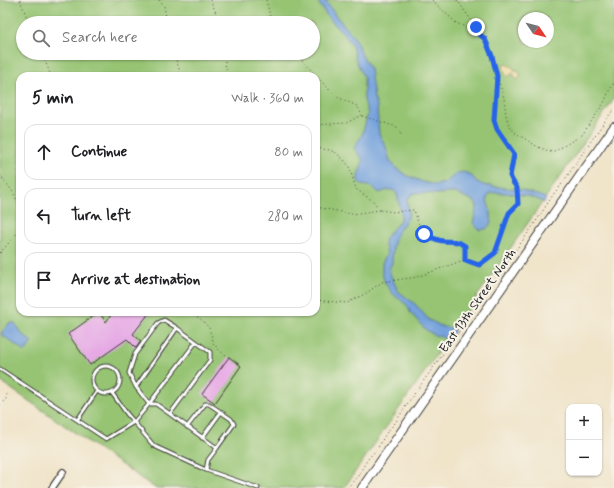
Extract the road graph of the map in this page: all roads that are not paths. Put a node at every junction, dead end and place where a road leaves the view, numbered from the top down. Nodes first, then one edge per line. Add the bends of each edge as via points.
1 (614, 127) edge
2 (177, 328) junction
3 (196, 342) junction
4 (0, 369) edge
5 (136, 387) junction
6 (97, 391) junction
7 (112, 393) junction
8 (149, 404) junction
9 (221, 412) junction
10 (170, 414) junction
11 (78, 419) junction
12 (134, 422) junction
13 (187, 427) junction
14 (202, 438) junction
15 (217, 448) junction
16 (206, 470) junction
17 (63, 472) dead end
18 (52, 488) edge
19 (258, 488) edge
20 (362, 488) edge

1 - 20 main road, East 13th Street North
2 - 3 lane
2 - 5 lane
2 - 5 lane via 164,320 158,323 135,354 129,373
3 - 8 lane
3 - 10 lane via 210,352 210,360
4 - 11 lane
5 - 8 lane
6 - 7 lane via 103,394
6 - 7 lane via 92,385 92,376 98,368 107,366 116,369 120,377 119,387
6 - 11 lane
7 - 12 lane
8 - 10 lane via 156,404
8 - 12 lane
9 - 13 lane via 205,404
9 - 14 lane
9 - 15 lane via 234,424
10 - 13 lane
11 - 12 lane via 106,439
12 - 16 lane via 154,446
13 - 14 lane
14 - 15 lane
15 - 16 lane via 208,460
16 - 19 lane
17 - 18 street

